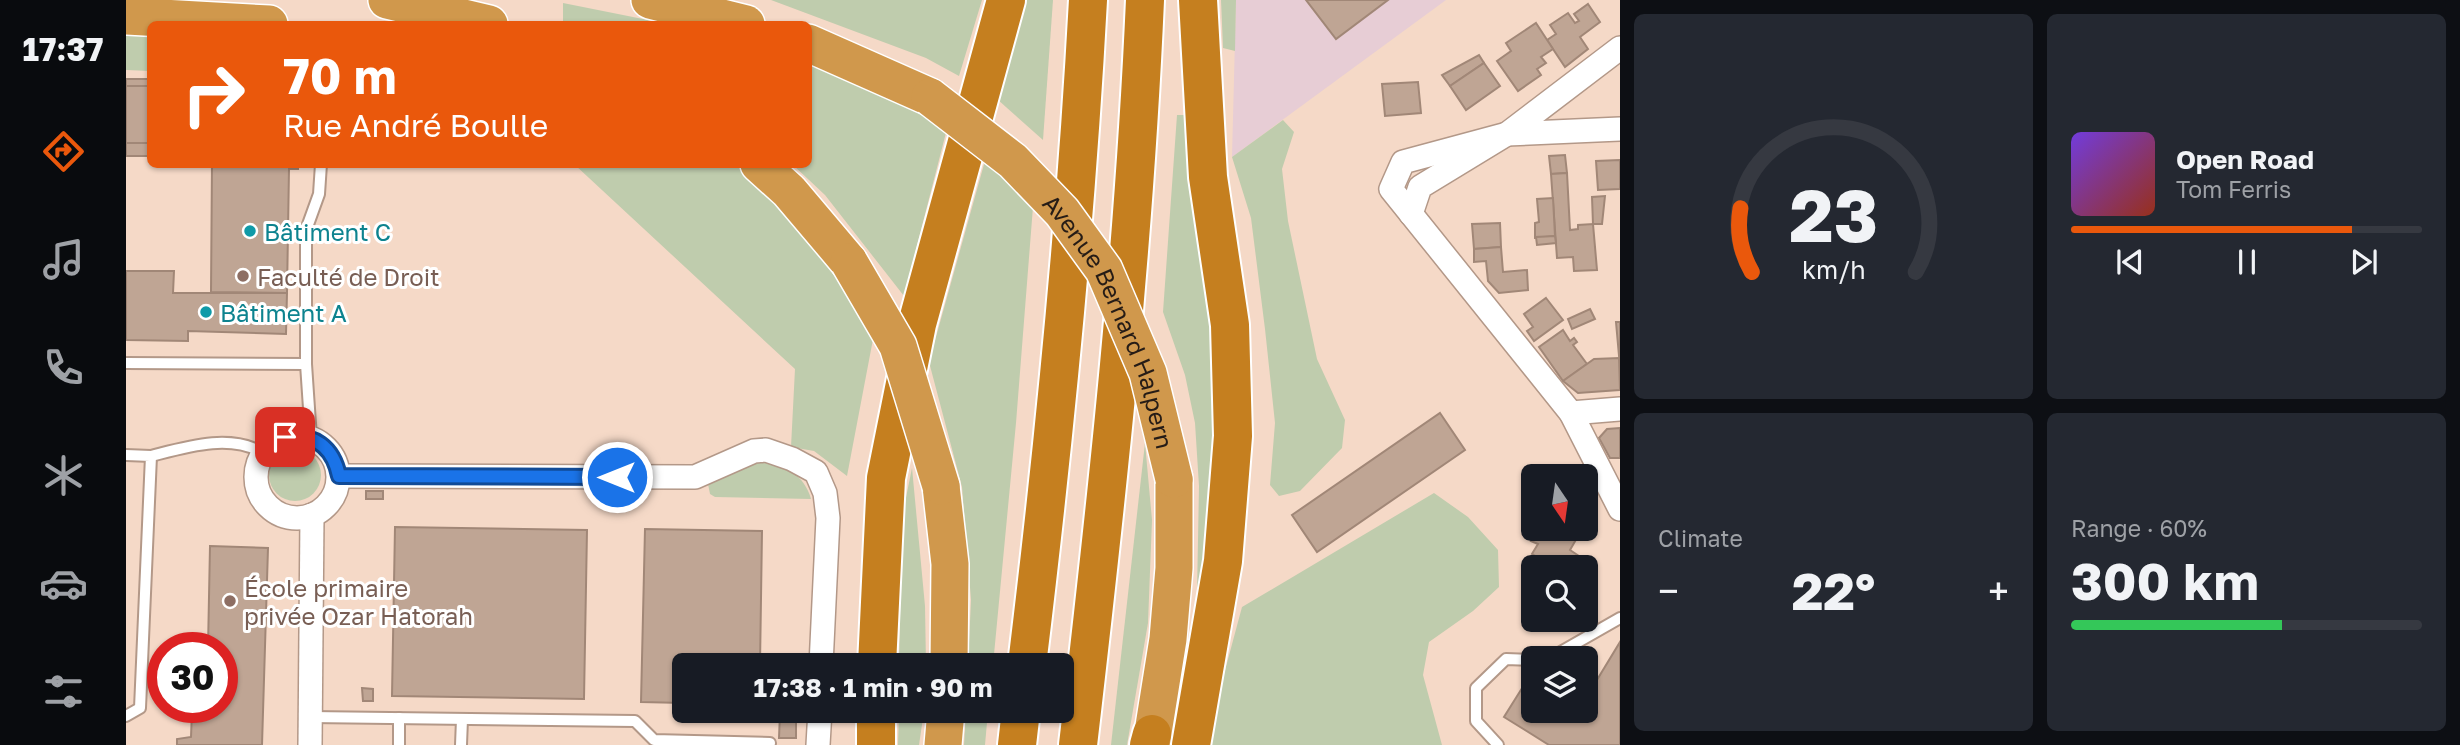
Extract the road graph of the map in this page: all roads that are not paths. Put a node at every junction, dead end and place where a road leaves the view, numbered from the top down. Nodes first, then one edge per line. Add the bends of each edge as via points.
1 (387, 0) edge
2 (650, 0) edge
3 (1006, 0) edge
4 (1088, 0) edge
5 (1145, 0) edge
6 (1198, 0) edge
7 (126, 16) edge
8 (215, 21) edge
9 (476, 21) edge
10 (734, 21) edge
11 (812, 45) edge
12 (1620, 48) edge
13 (1563, 90) junction
14 (1620, 129) edge
15 (1585, 131) junction
16 (1507, 134) junction
17 (321, 168) edge
18 (763, 168) edge
19 (1411, 214) junction
20 (126, 363) edge
21 (306, 364) junction
22 (1620, 409) edge
23 (1571, 412) junction
24 (312, 438) junction
25 (263, 453) junction
26 (126, 455) edge
27 (151, 456) junction
28 (339, 476) junction
29 (1620, 509) edge
30 (312, 515) junction
31 (1620, 618) edge
32 (1571, 646) edge
33 (822, 653) edge
34 (878, 653) edge
35 (949, 653) edge
36 (1028, 653) edge
37 (1521, 660) edge
38 (126, 716) edge
39 (310, 717) junction
40 (399, 719) junction
41 (462, 719) junction
42 (819, 723) edge
43 (876, 723) edge
44 (945, 723) edge
45 (1020, 723) edge
46 (1151, 741) edge
47 (654, 743) edge
48 (770, 743) dead end
49 (310, 745) edge
50 (399, 745) edge
51 (461, 745) edge
52 (818, 745) edge
53 (876, 745) edge
54 (943, 745) edge
55 (1017, 745) edge
56 (1078, 745) edge
57 (1191, 745) edge
58 (1497, 745) edge

1 - 9 highway
2 - 10 highway
3 - 34 highway via 917,324 886,478
4 - 36 highway via 1054,446
5 - 56 highway via 1138,153 1113,449
6 - 57 highway via 1208,177 1230,325 1233,436 1223,561
7 - 8 highway
11 - 46 highway, Avenue Bernard Halpern, bridge via 930,97 1013,162 1062,212 1104,270 1148,373 1174,479 1168,639
12 - 13 street
13 - 15 street via 1572,120
13 - 16 street
14 - 15 street
15 - 16 street
16 - 19 street via 1420,187
16 - 19 street via 1403,162 1391,189
17 - 21 lane via 319,194 306,230
18 - 35 highway, bridge via 849,262 898,346 941,486 950,564
19 - 23 street
20 - 21 lane
21 - 24 lane
22 - 23 street
23 - 29 street
24 - 25 street via 285,437
24 - 28 street via 331,453
25 - 27 lane via 252,446 206,443
25 - 30 street via 256,478 265,502 286,517
26 - 27 lane
27 - 38 lane via 140,708
28 - 30 street via 332,500
28 - 33 street via 695,477 754,451 792,459 816,472 825,493 828,518
30 - 39 street
31 - 32 lane
37 - 58 lane via 1506,659 1476,688 1476,721
39 - 40 lane
39 - 49 street
40 - 41 lane
40 - 50 lane
41 - 47 lane via 635,721
41 - 51 lane
42 - 52 street
43 - 53 highway
44 - 54 highway
45 - 55 highway
47 - 48 lane

